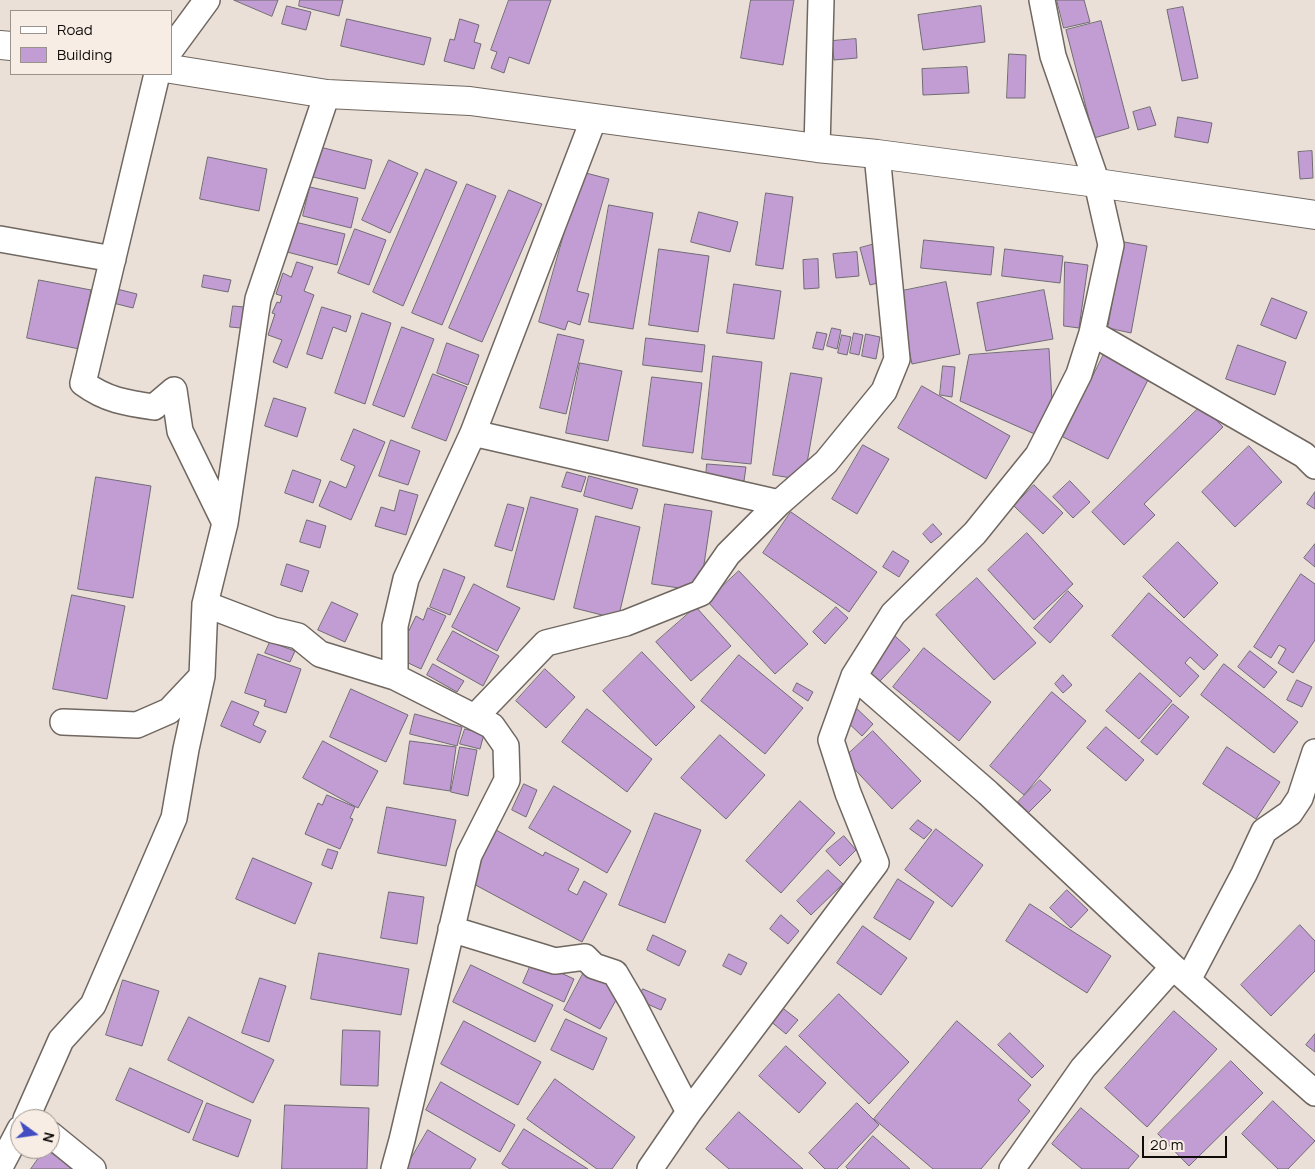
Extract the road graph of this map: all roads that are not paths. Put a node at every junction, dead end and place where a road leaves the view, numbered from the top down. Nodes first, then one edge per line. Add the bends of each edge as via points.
1 (207, 0) edge
2 (821, 0) edge
3 (1042, 0) edge
4 (172, 48) edge
5 (172, 69) edge
6 (157, 75) edge
7 (327, 94) junction
8 (594, 118) junction
9 (817, 148) junction
10 (877, 154) junction
11 (1097, 182) junction
12 (1315, 215) edge
13 (0, 238) edge
14 (113, 260) junction
15 (1092, 333) junction
16 (473, 433) junction
17 (1315, 466) edge
18 (779, 502) junction
19 (225, 523) junction
20 (205, 604) junction
21 (202, 676) junction
22 (394, 676) junction
23 (854, 676) junction
24 (475, 717) junction
25 (63, 722) dead end
26 (1315, 752) edge
27 (451, 929) junction
28 (1181, 974) junction
29 (1315, 1093) edge
30 (31, 1109) edge
31 (689, 1112) junction
32 (60, 1142) edge
33 (10, 1149) edge
34 (0, 1167) edge
35 (92, 1169) edge
36 (394, 1169) edge
37 (650, 1169) edge
38 (1012, 1169) edge

1 - 4 street
2 - 9 street
3 - 11 street via 1053,56
5 - 7 main road
6 - 14 street
7 - 8 main road via 470,101
7 - 19 street via 258,299
8 - 9 main road
8 - 16 street
9 - 10 main road
10 - 11 main road
10 - 18 street via 897,359 884,391 826,462
11 - 12 main road
11 - 15 street via 1111,245
13 - 14 street
14 - 19 street via 82,383 122,402 154,406 174,390 180,431
15 - 17 street via 1304,455
15 - 23 street via 1079,374 1038,455 975,533 893,614
16 - 18 street
16 - 22 street via 406,579 395,626
18 - 24 street via 728,554 701,592 626,622 546,643
19 - 20 street
20 - 21 street
20 - 22 street via 298,636 320,654
21 - 25 street via 169,711 137,725
21 - 30 street via 174,818 93,1005 61,1040
22 - 24 street
23 - 28 street via 988,793
23 - 31 street via 831,740 848,794 876,863
24 - 27 street via 492,726 506,746 507,780 469,855
26 - 28 street via 1300,798 1290,813 1264,831 1244,874
27 - 31 street via 555,961 585,957 594,966 615,973
27 - 36 street
28 - 29 street
28 - 38 street via 1084,1068
31 - 37 street
32 - 35 street
33 - 34 street

